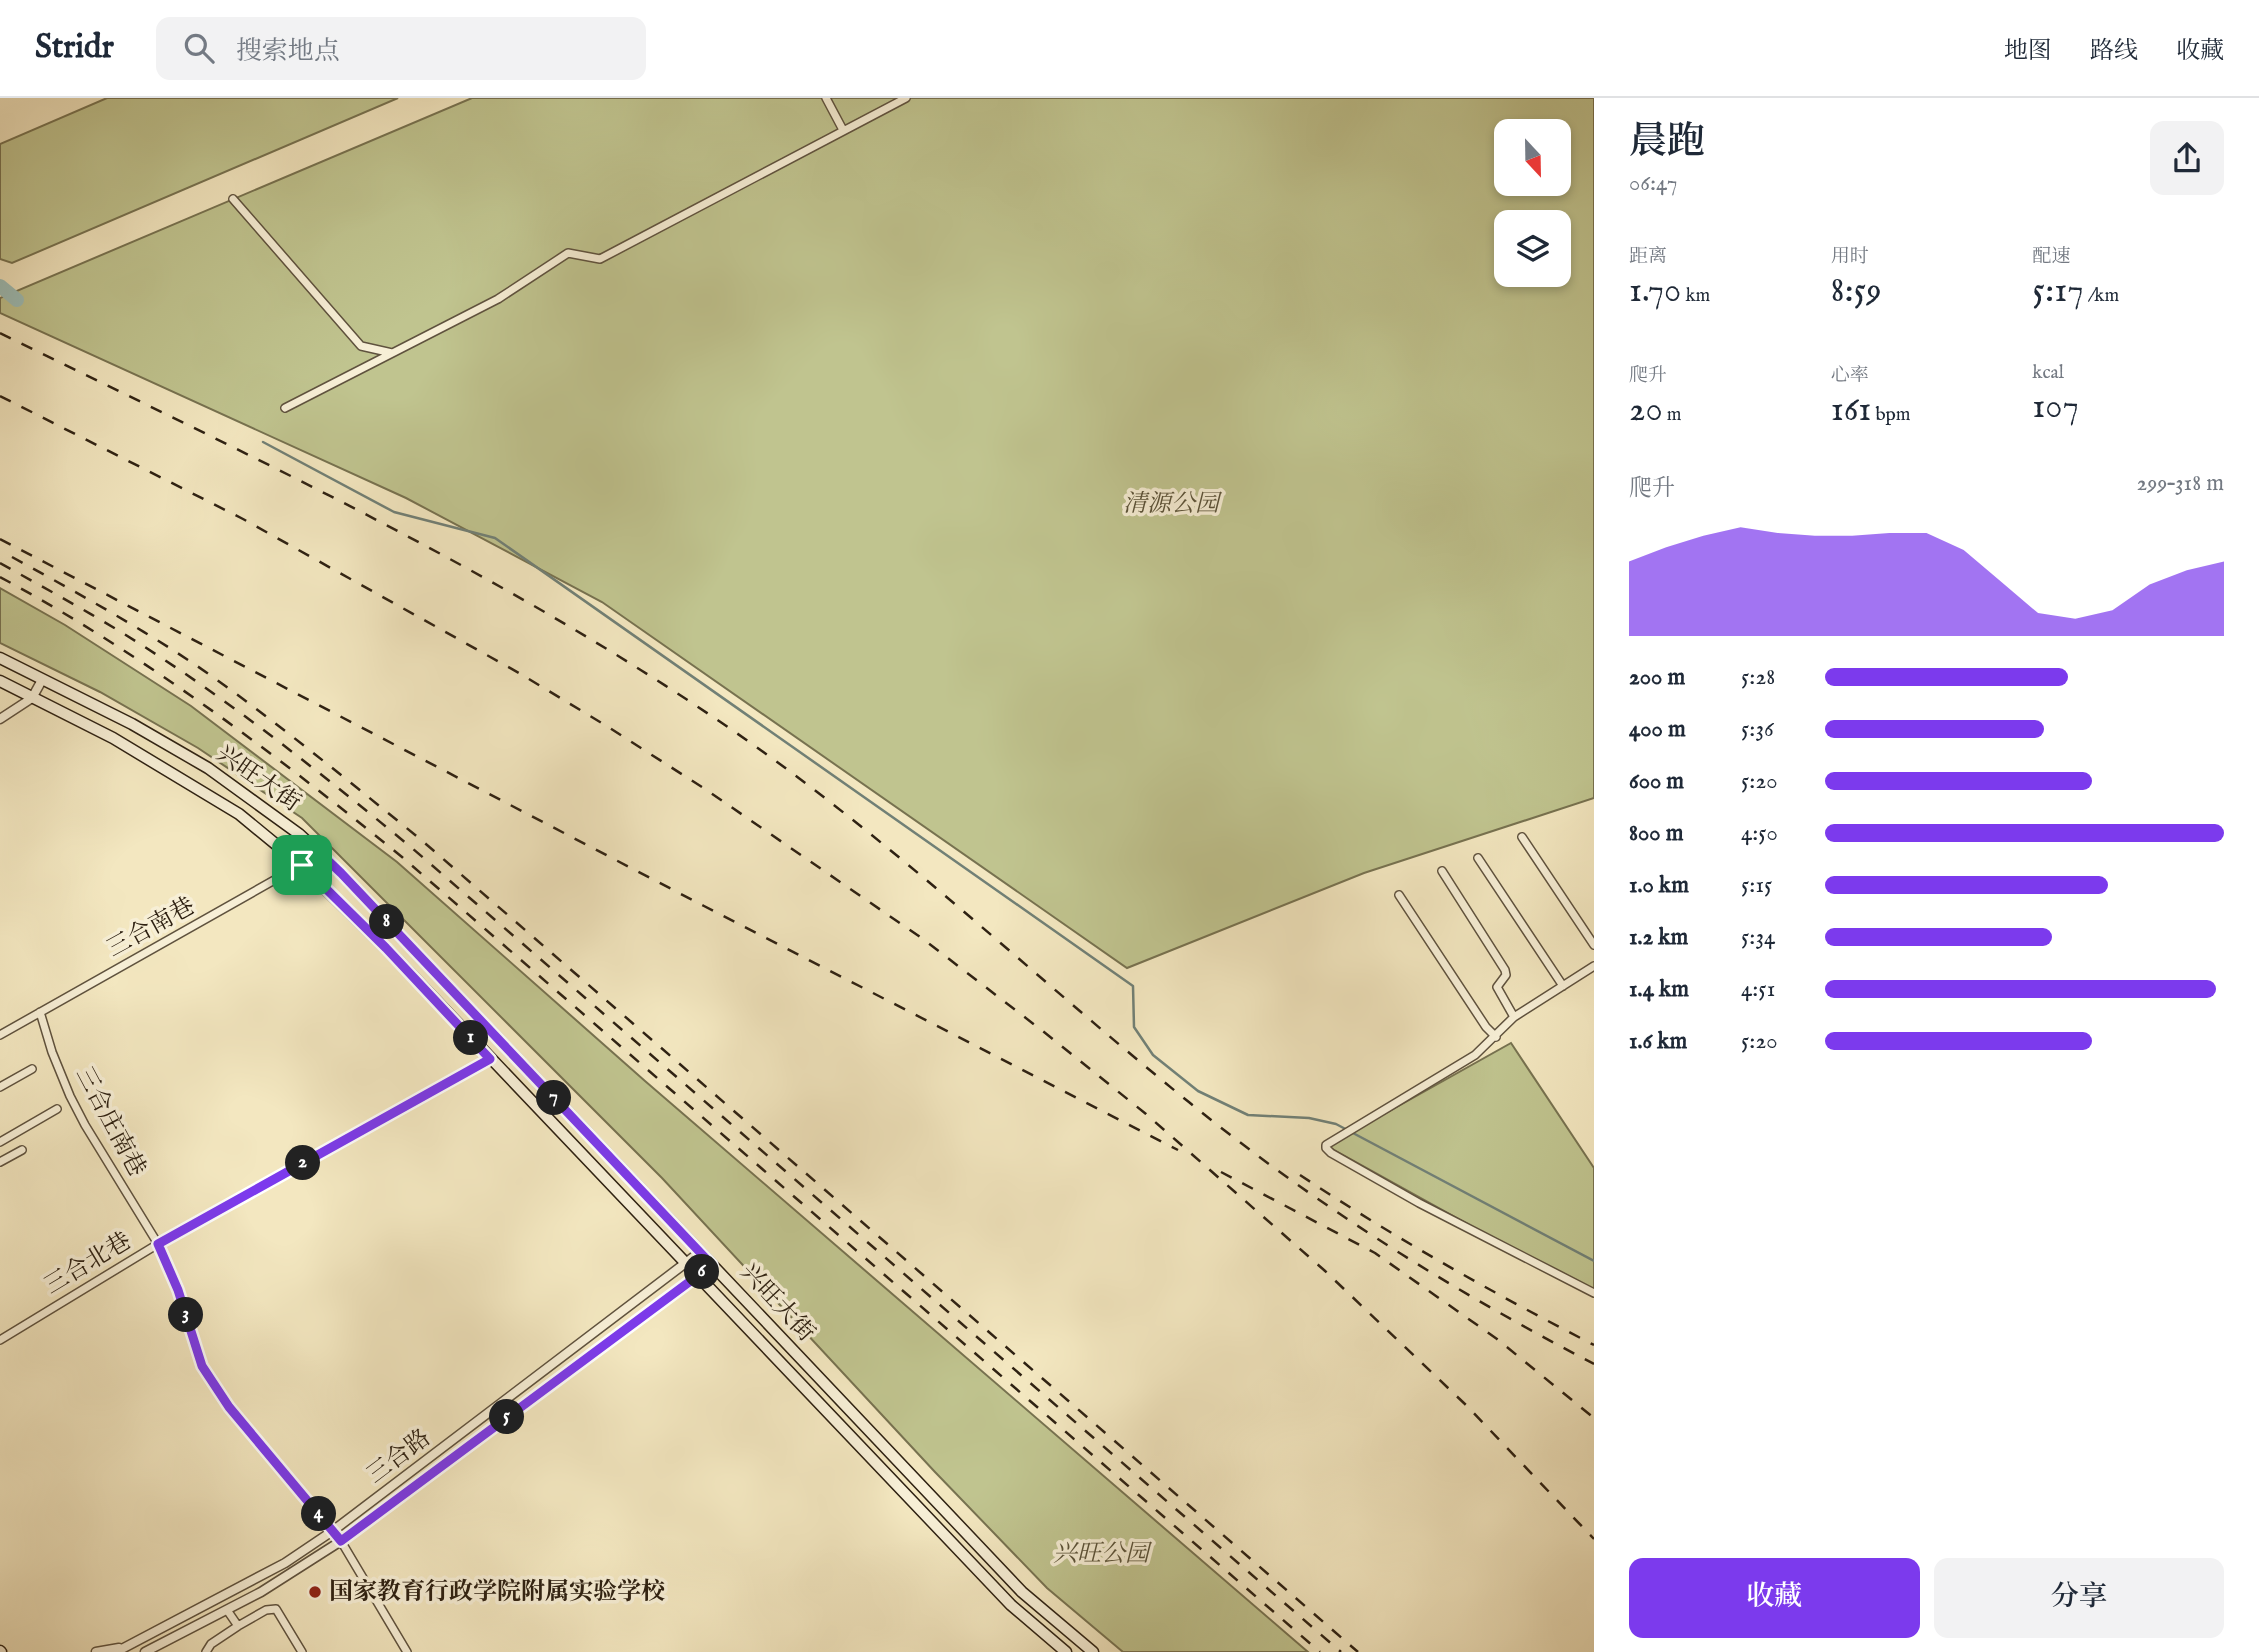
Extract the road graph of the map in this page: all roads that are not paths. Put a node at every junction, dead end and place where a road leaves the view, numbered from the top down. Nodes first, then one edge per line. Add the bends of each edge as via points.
1 (826, 98) edge
2 (906, 98) edge
3 (842, 130) junction
4 (233, 199) dead end
5 (393, 353) junction
6 (285, 408) dead end
7 (0, 658) edge
8 (42, 680) junction
9 (0, 681) edge
10 (32, 698) junction
11 (0, 719) edge
12 (1522, 837) dead end
13 (318, 851) junction
14 (1478, 858) dead end
15 (302, 865) junction
16 (1442, 872) dead end
17 (1399, 895) dead end
18 (1594, 945) edge
19 (1594, 966) edge
20 (1563, 986) junction
21 (40, 1012) junction
22 (1514, 1017) junction
23 (0, 1033) edge
24 (1496, 1037) junction
25 (490, 1059) junction
26 (32, 1069) dead end
27 (0, 1087) edge
28 (57, 1110) dead end
29 (0, 1142) edge
30 (22, 1150) dead end
31 (0, 1162) edge
32 (158, 1244) junction
33 (700, 1252) junction
34 (686, 1264) junction
35 (712, 1265) junction
36 (697, 1276) junction
37 (1594, 1293) edge
38 (0, 1339) edge
39 (334, 1531) junction
40 (341, 1541) junction
41 (228, 1610) junction
42 (238, 1626) junction
43 (125, 1647) junction
44 (96, 1652) edge
45 (116, 1652) edge
46 (145, 1652) edge
47 (206, 1652) edge
48 (302, 1652) edge
49 (407, 1652) edge
50 (1066, 1652) edge
51 (1093, 1652) edge

1 - 3 street
2 - 3 street
3 - 5 street via 600,258 568,253 498,299
4 - 5 street via 360,346
5 - 6 street
7 - 8 main road, 兴旺大街
8 - 10 street
8 - 13 main road, 兴旺大街 via 208,768
9 - 10 main road, 兴旺大街
10 - 11 street
10 - 15 main road, 兴旺大街 via 113,738 239,814
12 - 18 street
13 - 15 street, 三合南巷
13 - 33 main road, 兴旺大街
14 - 20 street
15 - 21 street, 三合南巷
15 - 25 main road, 兴旺大街
16 - 22 street via 1505,970 1497,987
17 - 24 street
19 - 20 street
20 - 22 street
21 - 23 street, 三合南巷
21 - 32 street, 三合庄南巷 via 70,1096
22 - 24 street
24 - 37 street via 1475,1055 1326,1148 1419,1203
25 - 32 street, 三合北巷
25 - 34 main road, 兴旺大街
26 - 27 street
28 - 29 street
30 - 31 street
32 - 38 street, 三合北巷
32 - 39 street, 三合庄南巷 via 202,1366 213,1384
33 - 34 street, 三合路
33 - 35 main road, 兴旺大街
34 - 36 main road, 兴旺大街
34 - 39 street, 三合路
35 - 36 street, 三合路
35 - 51 main road, 兴旺大街 via 1022,1592
36 - 40 street, 三合路
36 - 50 main road, 兴旺大街 via 1011,1605
39 - 40 street, 三合庄南巷
39 - 43 street, 三合路 via 285,1563
40 - 41 street, 三合路
40 - 49 street, 三合庄南巷
41 - 42 street
41 - 46 street, 三合路
42 - 47 street
42 - 48 street via 266,1609 276,1609
43 - 44 street
43 - 45 street, 三合路

